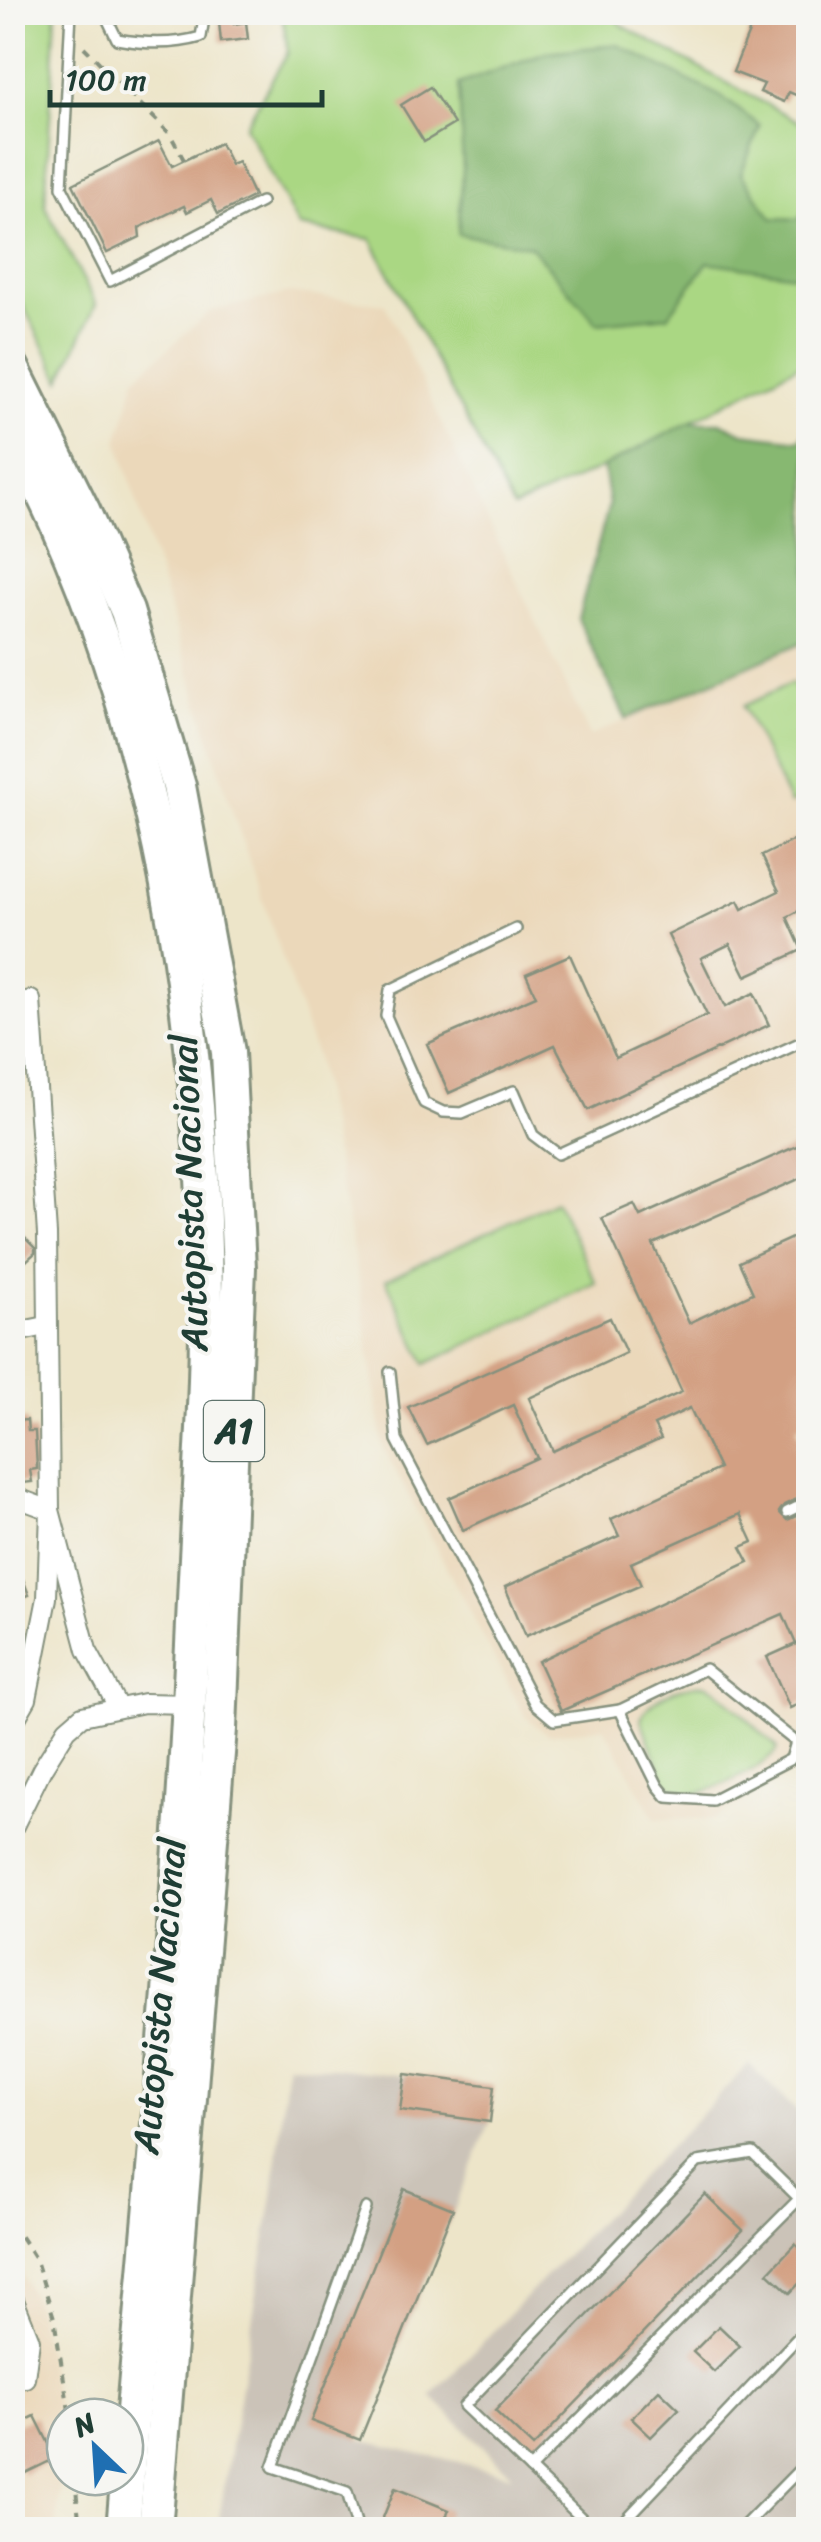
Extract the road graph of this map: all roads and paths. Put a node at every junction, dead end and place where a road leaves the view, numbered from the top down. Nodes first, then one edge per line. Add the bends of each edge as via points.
1 (71, 12) edge
2 (104, 12) edge
3 (204, 12) edge
4 (70, 33) junction
5 (184, 160) dead end
6 (261, 202) dead end
7 (12, 367) edge
8 (12, 432) edge
9 (516, 928) dead end
10 (12, 1005) edge
11 (808, 1039) edge
12 (46, 1326) junction
13 (12, 1333) edge
14 (390, 1372) dead end
15 (12, 1496) edge
16 (808, 1502) edge
17 (50, 1510) junction
18 (787, 1512) dead end
19 (190, 1704) junction
20 (118, 1707) junction
21 (620, 1710) junction
22 (12, 1724) edge
23 (808, 1736) edge
24 (796, 1742) junction
25 (13, 1823) edge
26 (800, 2198) junction
27 (808, 2207) edge
28 (366, 2208) dead end
29 (12, 2223) edge
30 (12, 2294) edge
31 (808, 2327) edge
32 (25, 2378) dead end
33 (67, 2397) edge
34 (808, 2461) edge
35 (530, 2469) junction
36 (77, 2497) edge
37 (80, 2530) edge
38 (123, 2530) edge
39 (155, 2530) edge
40 (358, 2530) edge
41 (594, 2530) edge
42 (616, 2530) edge
43 (740, 2530) edge

1 - 4 lane
2 - 3 lane via 117,39 139,43 202,36
4 - 5 path via 170,134
4 - 6 lane via 62,187 110,282
7 - 39 highway, Autopista Nacional / A1 via 127,611 179,786 228,1052 239,1268 222,1710
8 - 19 highway, Autopista Nacional / A1 via 100,625 128,717 148,788 190,1026 206,1306
9 - 11 lane via 390,990 386,1016 424,1103 442,1112 462,1113 514,1091 532,1135 558,1154
10 - 12 street via 31,1000
12 - 13 street
12 - 17 street
14 - 21 lane via 397,1440 535,1704 554,1720
15 - 17 street
16 - 18 lane
17 - 20 street via 87,1650
17 - 22 street via 47,1598 27,1699
19 - 20 street
19 - 38 highway, Autopista Nacional / A1
20 - 25 street via 82,1716 67,1729
21 - 24 lane via 706,1669
21 - 24 lane via 658,1786 682,1800 712,1800 760,1776 791,1759
23 - 24 lane
26 - 27 lane
26 - 35 lane
26 - 35 lane via 753,2152 698,2162 464,2406
28 - 40 lane via 273,2467 346,2492
29 - 33 path via 36,2260
30 - 32 street via 30,2340
31 - 42 lane
34 - 43 lane
35 - 41 lane
36 - 37 path

